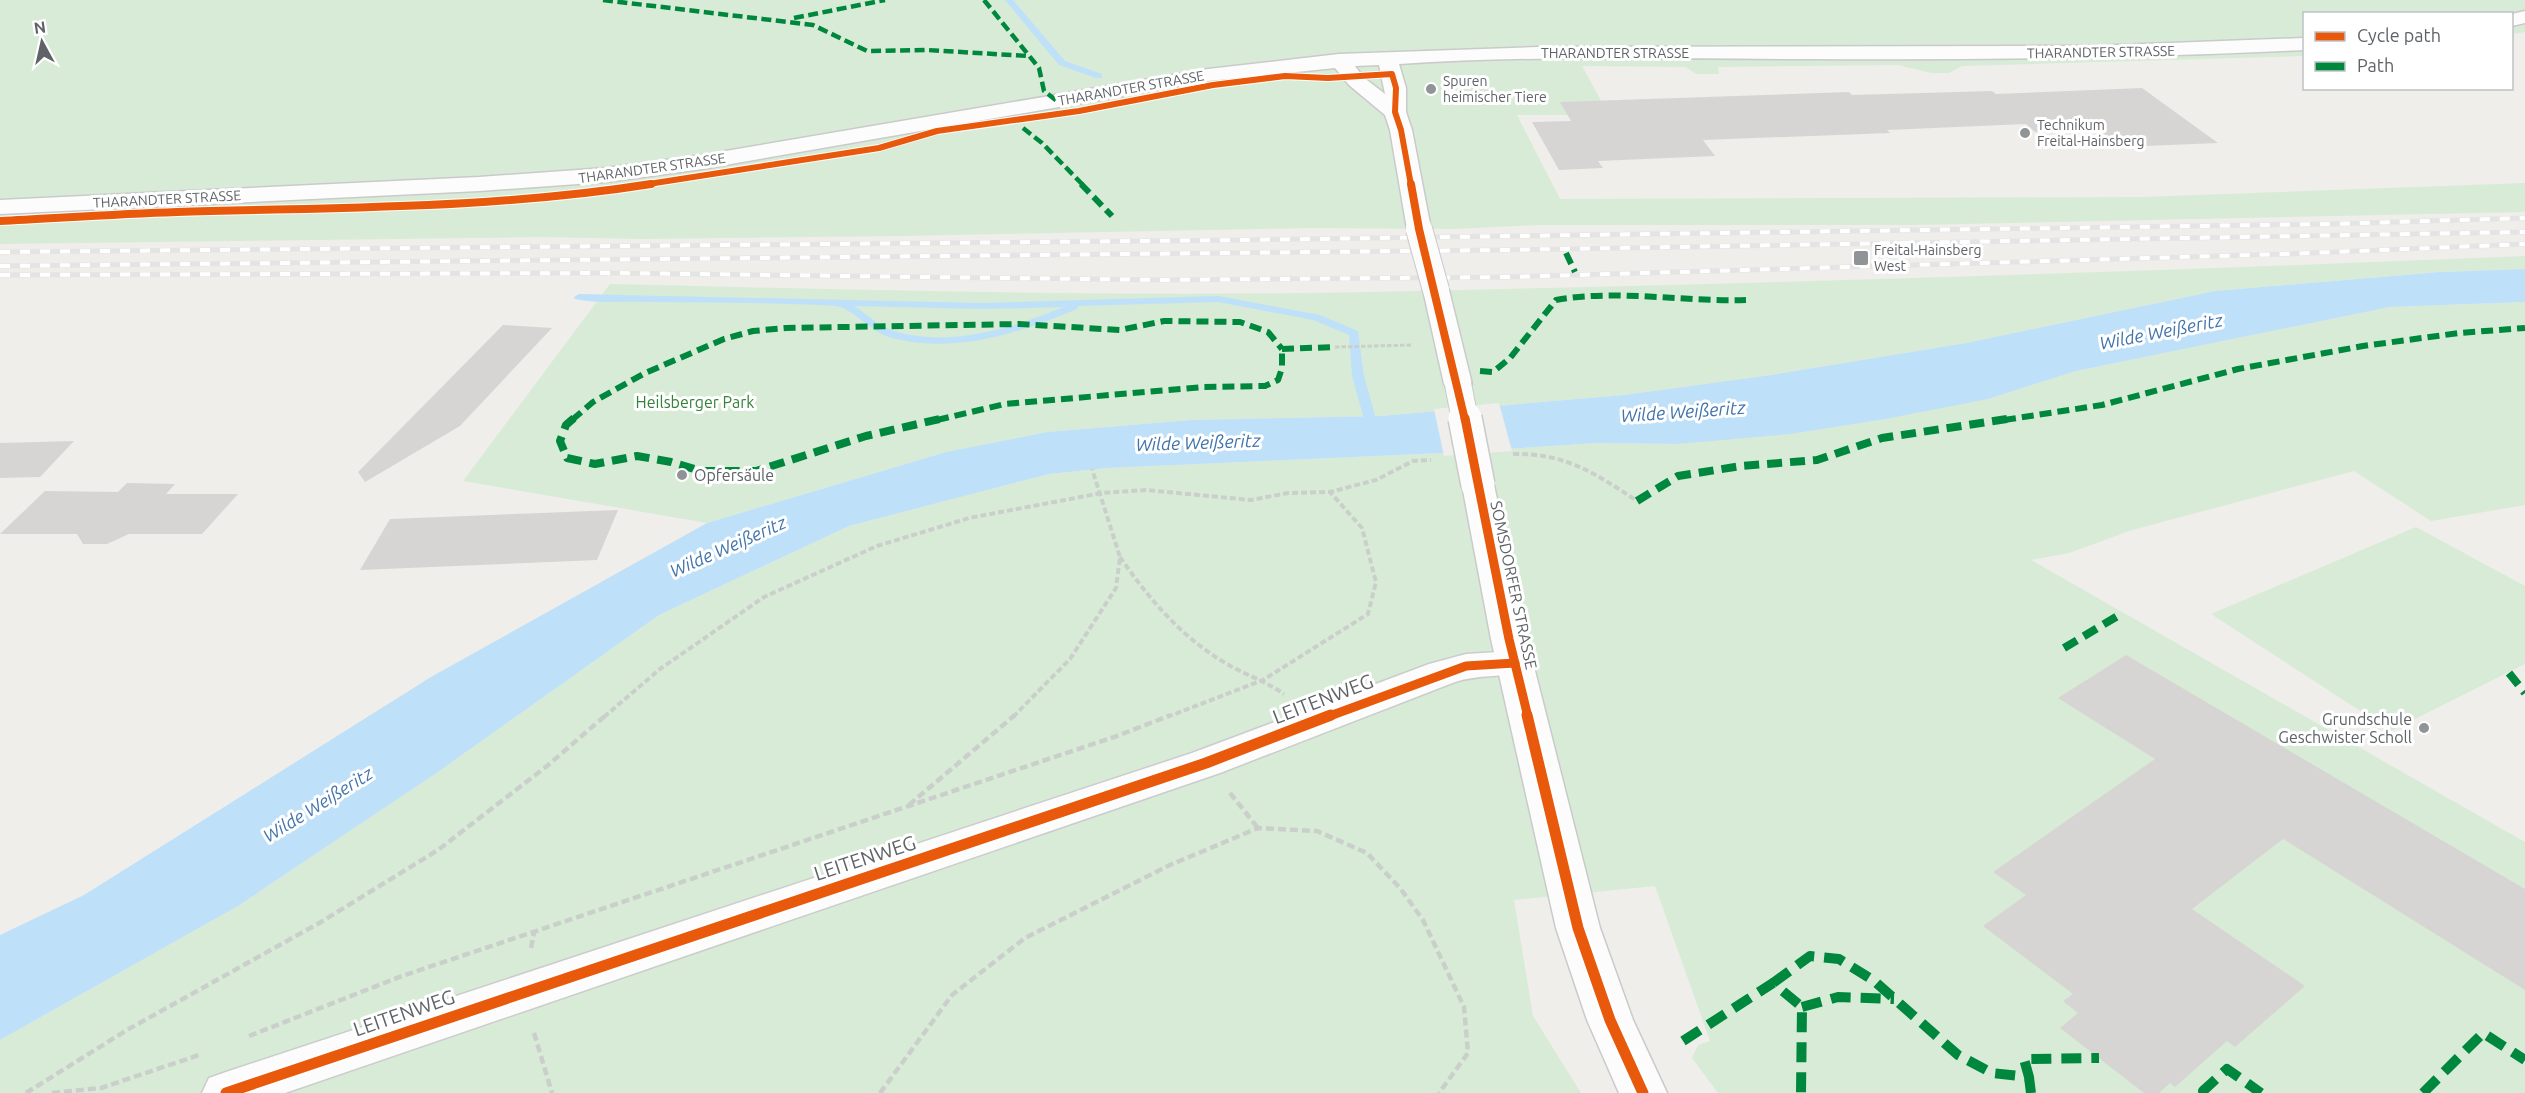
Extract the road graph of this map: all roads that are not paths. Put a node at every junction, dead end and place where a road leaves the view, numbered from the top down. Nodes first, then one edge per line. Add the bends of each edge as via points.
1 (2303, 44) edge
2 (1387, 57) junction
3 (1339, 60) junction
4 (1395, 112) junction
5 (0, 207) edge
6 (1515, 663) junction
7 (226, 1093) edge
8 (1643, 1093) edge

1 - 2 main road, THARANDTER STRASSE via 2053,53 1491,53
2 - 3 main road, THARANDTER STRASSE
2 - 4 main road, SOMSDORFER STRASSE via 1395,88
3 - 4 main road via 1356,81
3 - 5 main road, THARANDTER STRASSE via 1169,81 606,175
4 - 6 main road, SOMSDORFER STRASSE, bridge via 1419,229 1458,384
6 - 7 main road, LEITENWEG via 1466,666 1206,763
6 - 8 main road, SOMSDORFER STRASSE via 1578,928 1610,1020

